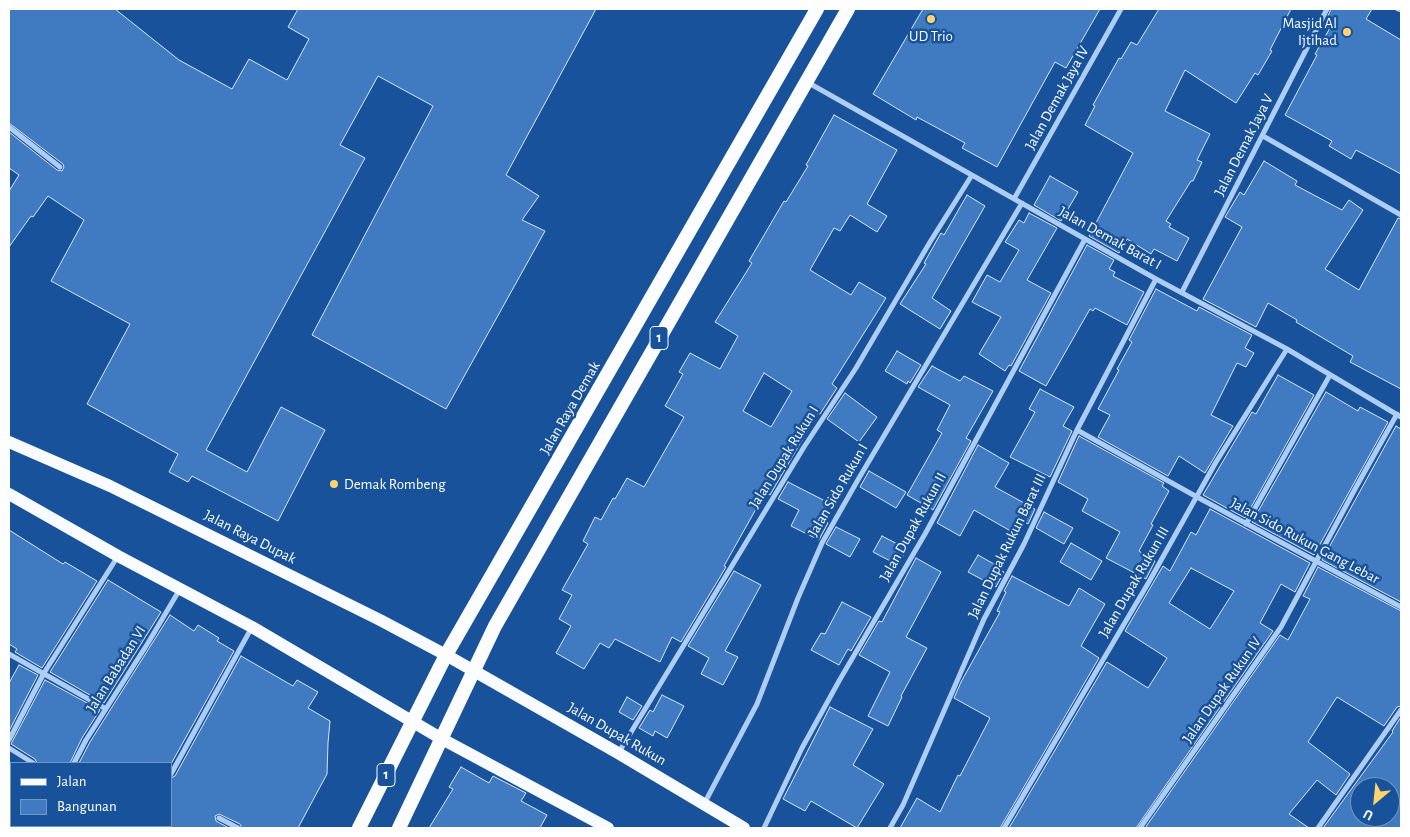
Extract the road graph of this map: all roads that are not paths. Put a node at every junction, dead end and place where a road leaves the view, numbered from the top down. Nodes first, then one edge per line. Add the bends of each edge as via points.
1 (817, 9) edge
2 (848, 9) edge
3 (1121, 9) edge
4 (1327, 9) edge
5 (806, 82) junction
6 (9, 127) edge
7 (1263, 136) junction
8 (60, 167) dead end
9 (972, 175) junction
10 (1014, 199) junction
11 (1022, 203) junction
12 (1401, 215) edge
13 (1085, 238) junction
14 (1156, 278) junction
15 (1182, 292) junction
16 (1287, 349) junction
17 (1330, 375) junction
18 (1399, 416) edge
19 (1078, 430) junction
20 (9, 442) edge
21 (9, 494) edge
22 (1197, 497) junction
23 (1246, 524) junction
24 (118, 556) junction
25 (1316, 561) junction
26 (180, 589) junction
27 (1401, 607) edge
28 (252, 627) junction
29 (9, 654) edge
30 (446, 655) junction
31 (473, 670) junction
32 (44, 673) junction
33 (106, 709) junction
34 (1401, 710) edge
35 (413, 722) junction
36 (442, 739) junction
37 (9, 740) edge
38 (9, 748) edge
39 (618, 754) junction
40 (31, 762) edge
41 (75, 762) edge
42 (172, 772) edge
43 (704, 804) junction
44 (219, 818) dead end
45 (603, 827) edge
46 (238, 828) edge
47 (359, 828) edge
48 (399, 828) edge
49 (744, 828) edge
50 (764, 828) edge
51 (890, 828) edge
52 (1004, 828) edge
53 (1140, 828) edge
54 (1318, 828) edge

1 - 30 highway, Jalan Raya Demak / 1
2 - 5 highway, 1
3 - 10 street, Jalan Demak Jaya IV
4 - 7 street, Jalan Demak Jaya V
5 - 9 street, Jalan Demak Barat I
5 - 31 highway, 1
6 - 8 street
7 - 12 street
7 - 15 street, Jalan Demak Jaya V
9 - 10 street, Jalan Demak Barat I
9 - 39 street, Jalan Dupak Rukun I
10 - 11 street, Jalan Demak Barat I
11 - 13 street, Jalan Demak Barat I
11 - 43 street, Jalan Sido Rukun I via 822,543 757,704
13 - 14 street, Jalan Demak Barat I
13 - 50 street, Jalan Dupak Rukun II via 930,526 811,731
14 - 15 street, Jalan Demak Barat I
14 - 19 street, Jalan Dupak Rukun Barat III
15 - 16 street, Jalan Demak Barat I
16 - 17 street, Jalan Demak Barat I
16 - 22 street, Jalan Dupak Rukun III
17 - 18 street, Jalan Demak Barat I
17 - 23 street
18 - 25 street, Jalan Dupak Rukun IV
19 - 22 street, Jalan Sido Rukun Gang Lebar
19 - 51 street, Jalan Dupak Rukun Barat III via 984,619 907,797
20 - 30 main road, Jalan Raya Dupak via 118,490
21 - 24 main road
22 - 23 street, Jalan Sido Rukun Gang Lebar
22 - 52 street, Jalan Dupak Rukun III
23 - 25 street, Jalan Sido Rukun Gang Lebar
24 - 26 main road
24 - 32 street
25 - 27 street, Jalan Sido Rukun Gang Lebar
25 - 53 street, Jalan Dupak Rukun IV via 1281,627
26 - 28 main road
26 - 33 street, Jalan Babadan VI
28 - 35 main road
28 - 42 street
29 - 32 street
30 - 31 main road, Jalan Raya Dupak
30 - 35 highway, Jalan Raya Demak / 1
31 - 36 highway, 1
31 - 39 main road, Jalan Dupak Rukun
32 - 33 street
32 - 37 street
33 - 41 street, Jalan Babadan VI
34 - 54 street
35 - 36 main road
35 - 47 highway, Jalan Raya Demak / 1
36 - 45 main road
36 - 48 highway, 1
38 - 40 street
39 - 43 main road, Jalan Dupak Rukun
43 - 49 main road, Jalan Dupak Rukun
44 - 46 street

